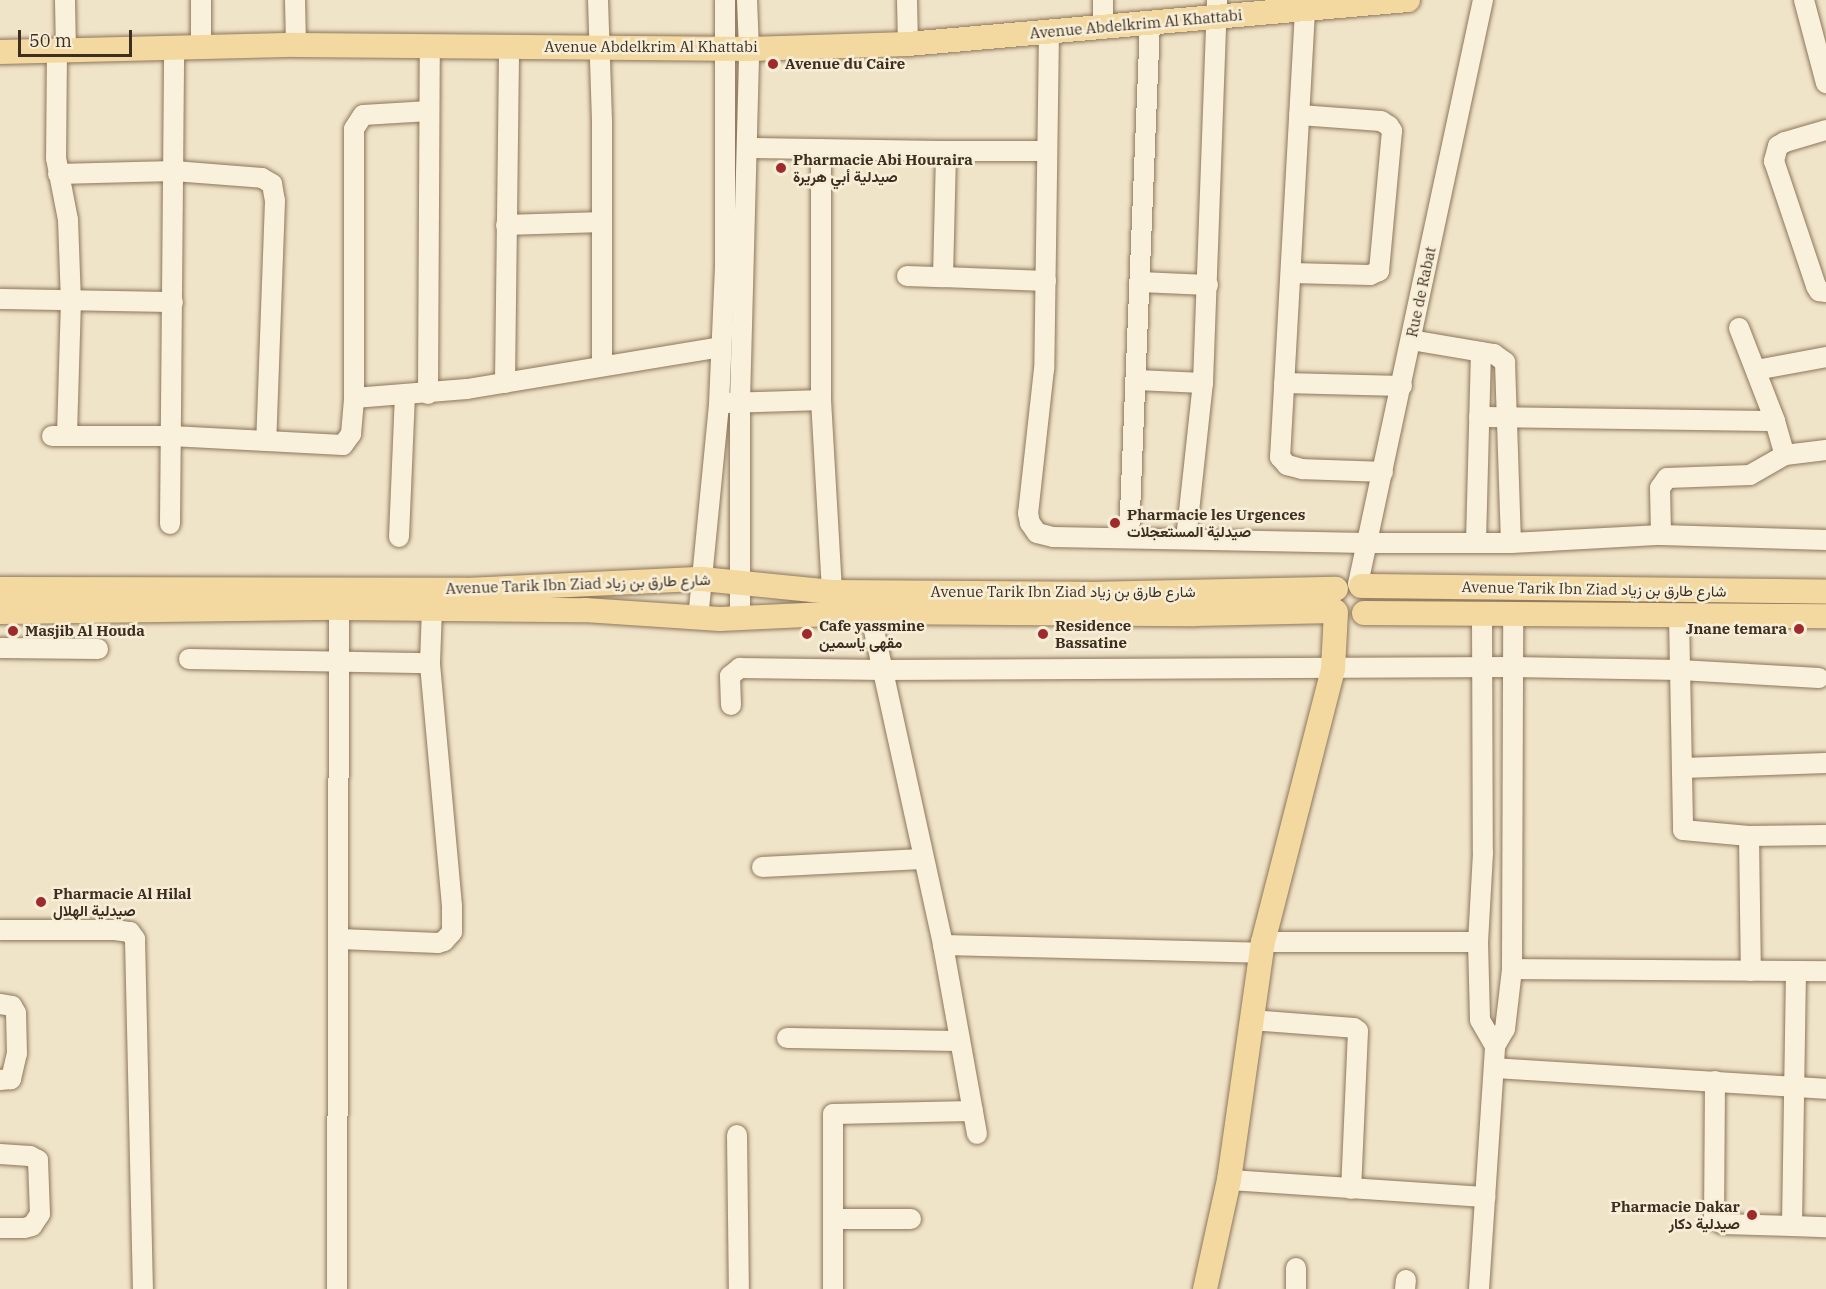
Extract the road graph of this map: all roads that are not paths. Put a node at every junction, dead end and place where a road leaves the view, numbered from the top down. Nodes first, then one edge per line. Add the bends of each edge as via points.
1 (65, 0) edge
2 (201, 0) edge
3 (295, 0) edge
4 (598, 0) edge
5 (725, 0) edge
6 (747, 0) edge
7 (907, 0) edge
8 (1103, 0) edge
9 (1408, 0) edge
10 (1483, 0) edge
11 (1804, 0) edge
12 (1328, 4) edge
13 (1217, 8) edge
14 (1305, 11) junction
15 (1150, 24) junction
16 (1103, 27) junction
17 (1049, 32) junction
18 (908, 44) junction
19 (296, 45) junction
20 (430, 46) junction
21 (201, 47) junction
22 (508, 47) junction
23 (600, 47) junction
24 (174, 48) junction
25 (737, 48) junction
26 (62, 50) junction
27 (0, 52) edge
28 (1826, 83) edge
29 (429, 111) junction
30 (1299, 115) junction
31 (1826, 130) edge
32 (748, 148) junction
33 (821, 149) junction
34 (946, 151) junction
35 (1047, 151) junction
36 (174, 171) junction
37 (58, 174) junction
38 (602, 222) junction
39 (506, 225) junction
40 (1291, 273) junction
41 (907, 276) dead end
42 (943, 277) junction
43 (1046, 281) junction
44 (1140, 282) junction
45 (1208, 285) junction
46 (1826, 292) edge
47 (0, 299) edge
48 (71, 300) junction
49 (173, 302) junction
50 (1739, 328) dead end
51 (1411, 340) junction
52 (721, 347) junction
53 (1481, 352) junction
54 (1826, 357) edge
55 (602, 366) junction
56 (1756, 370) junction
57 (1137, 380) junction
58 (505, 383) junction
59 (1203, 383) junction
60 (1284, 383) junction
61 (1402, 386) junction
62 (428, 394) junction
63 (405, 395) junction
64 (354, 398) junction
65 (821, 400) junction
66 (740, 402) junction
67 (719, 404) junction
68 (1479, 417) junction
69 (1507, 418) junction
70 (1775, 421) junction
71 (171, 436) junction
72 (266, 441) junction
73 (1826, 450) edge
74 (1785, 455) junction
75 (1383, 472) junction
76 (170, 524) dead end
77 (1661, 536) junction
78 (399, 537) dead end
79 (1129, 537) junction
80 (1186, 539) junction
81 (1826, 540) edge
82 (1476, 542) junction
83 (1367, 543) junction
84 (1511, 543) junction
85 (702, 579) junction
86 (741, 583) junction
87 (0, 590) edge
88 (832, 592) junction
89 (1826, 592) edge
90 (1345, 596) junction
91 (339, 608) junction
92 (432, 609) junction
93 (0, 612) edge
94 (870, 612) junction
95 (1362, 615) junction
96 (1482, 616) junction
97 (1513, 616) junction
98 (1679, 616) junction
99 (1826, 616) edge
100 (740, 617) junction
101 (698, 619) junction
102 (0, 648) edge
103 (98, 649) dead end
104 (189, 659) dead end
105 (340, 662) junction
106 (430, 663) junction
107 (1334, 667) junction
108 (1512, 667) junction
109 (1481, 669) junction
110 (883, 670) junction
111 (1680, 670) junction
112 (1819, 678) dead end
113 (731, 705) dead end
114 (1826, 763) edge
115 (1683, 768) junction
116 (1749, 836) junction
117 (1826, 836) edge
118 (922, 859) junction
119 (762, 867) dead end
120 (0, 930) edge
121 (340, 939) junction
122 (1478, 942) junction
123 (943, 945) junction
124 (1262, 947) junction
125 (1512, 969) junction
126 (1750, 971) junction
127 (1796, 971) junction
128 (1826, 971) edge
129 (0, 1004) edge
130 (1251, 1020) junction
131 (787, 1038) dead end
132 (960, 1041) junction
133 (1495, 1046) junction
134 (1494, 1068) junction
135 (0, 1080) edge
136 (1715, 1082) junction
137 (1793, 1087) junction
138 (1826, 1089) edge
139 (973, 1111) junction
140 (977, 1134) dead end
141 (738, 1135) dead end
142 (0, 1154) edge
143 (1229, 1180) junction
144 (1351, 1189) junction
145 (1485, 1197) junction
146 (833, 1219) junction
147 (911, 1219) dead end
148 (1792, 1226) junction
149 (1826, 1227) edge
150 (0, 1228) edge
151 (1296, 1268) dead end
152 (143, 1289) edge
153 (337, 1289) edge
154 (739, 1289) edge
155 (833, 1289) edge
156 (1205, 1289) edge
157 (1296, 1289) edge
158 (1479, 1289) edge

1 - 26 street
2 - 21 street
3 - 19 street
4 - 23 street
5 - 25 street
6 - 25 street
7 - 18 street
8 - 16 street
9 - 12 main road, Avenue Abdelkrim Al Khattabi
10 - 51 street, Rue de Rabat
11 - 28 street
12 - 14 main road, Avenue Abdelkrim Al Khattabi
13 - 14 main road, Avenue Abdelkrim Al Khattabi
13 - 15 main road, Avenue Abdelkrim Al Khattabi
13 - 45 street
14 - 30 street
15 - 16 main road, Avenue Abdelkrim Al Khattabi
15 - 44 street
16 - 17 main road, Avenue Abdelkrim Al Khattabi
17 - 18 main road, Avenue Abdelkrim Al Khattabi
17 - 35 street
18 - 25 main road, Avenue Abdelkrim Al Khattabi
19 - 20 main road, Avenue Abdelkrim Al Khattabi
19 - 21 main road, Avenue Abdelkrim Al Khattabi
20 - 22 main road, Avenue Abdelkrim Al Khattabi
20 - 29 street
21 - 24 main road, Avenue Abdelkrim Al Khattabi
22 - 23 main road, Avenue Abdelkrim Al Khattabi
22 - 39 street
23 - 25 main road, Avenue Abdelkrim Al Khattabi
23 - 38 street
24 - 26 main road, Avenue Abdelkrim Al Khattabi
24 - 36 street
25 - 32 street
25 - 52 street
26 - 27 main road, Avenue Abdelkrim Al Khattabi
26 - 37 street
29 - 62 street
29 - 64 street via 363,115 354,129
30 - 40 street
30 - 40 street via 1381,122 1392,131 1379,271 1370,275
31 - 46 street via 1778,146 1774,160 1816,286
32 - 33 street
32 - 66 street
33 - 34 street
33 - 65 street
34 - 35 street
34 - 42 street
35 - 43 street
36 - 37 street
36 - 49 street
36 - 72 street via 262,177 272,184 275,201
37 - 48 street via 68,220
38 - 39 street
38 - 55 street
39 - 58 street
40 - 60 street
41 - 42 street
42 - 43 street
43 - 79 street via 1044,369 1030,524 1037,533 1053,537
44 - 45 street
44 - 57 street
45 - 59 street
47 - 48 street
48 - 49 street
48 - 71 street via 60,436
49 - 71 street
50 - 56 street
51 - 53 street
51 - 61 street, Rue de Rabat
52 - 55 street
52 - 67 street
53 - 68 street
53 - 69 street via 1499,355 1505,362
54 - 56 street
55 - 58 street
56 - 70 street
57 - 59 street
57 - 79 street
58 - 62 street
59 - 80 street
60 - 61 street
60 - 75 street via 1280,453 1284,462 1302,468
61 - 75 street, Rue de Rabat
62 - 63 street
63 - 64 street
63 - 78 street
64 - 72 street via 351,434 345,444
65 - 66 street
65 - 88 street
66 - 67 street
66 - 86 street
67 - 85 street
68 - 69 street
68 - 82 street
69 - 70 street
69 - 84 street
70 - 74 street
71 - 72 street
71 - 76 street
73 - 74 street
74 - 77 street via 1750,475 1667,478 1660,488
75 - 83 street, Rue de Rabat
77 - 81 street
77 - 84 street
79 - 80 street
80 - 83 street
82 - 83 street
82 - 84 street
83 - 90 street, Rue de Rabat
85 - 86 main road, Avenue Tarik Ibn Ziad شارع طارق بن زياد
85 - 87 main road, Avenue Tarik Ibn Ziad شارع طارق بن زياد via 465,590
85 - 101 street
86 - 88 main road, Avenue Tarik Ibn Ziad شارع طارق بن زياد
86 - 100 street
88 - 90 main road, Avenue Tarik Ibn Ziad شارع طارق بن زياد
89 - 90 main road, Avenue Tarik Ibn Ziad شارع طارق بن زياد
90 - 94 main road, Avenue Tarik Ibn Ziad شارع طارق بن زياد via 1195,614
90 - 95 main road via 1369,599
90 - 107 main road
91 - 92 main road, Avenue Tarik Ibn Ziad شارع طارق بن زياد
91 - 93 main road, Avenue Tarik Ibn Ziad شارع طارق بن زياد
91 - 105 street
92 - 101 main road, Avenue Tarik Ibn Ziad شارع طارق بن زياد via 585,610
92 - 106 street
94 - 100 main road, Avenue Tarik Ibn Ziad شارع طارق بن زياد
94 - 110 street
95 - 96 main road, Avenue Tarik Ibn Ziad شارع طارق بن زياد
95 - 107 main road
96 - 97 main road, Avenue Tarik Ibn Ziad شارع طارق بن زياد
96 - 109 street
97 - 98 main road, Avenue Tarik Ibn Ziad شارع طارق بن زياد
97 - 108 street
98 - 99 main road, Avenue Tarik Ibn Ziad شارع طارق بن زياد
98 - 111 street
100 - 101 main road, Avenue Tarik Ibn Ziad شارع طارق بن زياد
102 - 103 street
104 - 105 street
105 - 106 street
105 - 121 street
106 - 121 street via 452,932 438,943
107 - 109 street
107 - 110 street
107 - 124 main road
108 - 109 street
108 - 111 street
108 - 125 street
109 - 122 street via 1484,853
110 - 113 street via 740,668 730,676
110 - 118 street
111 - 112 street
111 - 115 street
114 - 115 street
115 - 116 street via 1683,830
116 - 117 street
116 - 126 street
118 - 119 street
118 - 123 street
120 - 152 street via 115,930 130,932 135,939
121 - 153 street
122 - 124 street
122 - 133 street via 1480,1020
123 - 124 street
123 - 132 street
124 - 130 main road
125 - 126 street
125 - 133 street via 1506,1029
126 - 127 street
127 - 128 street
127 - 137 street
129 - 135 street via 12,1006 16,1012 17,1053 11,1079
130 - 143 main road
130 - 144 street via 1358,1030
131 - 132 street
132 - 139 street
133 - 134 street
134 - 136 street
134 - 145 street
136 - 137 street
136 - 148 street via 1714,1219 1723,1224
137 - 138 street
137 - 148 street
139 - 140 street
139 - 146 street via 833,1114
141 - 154 street
142 - 150 street via 38,1160 40,1214 32,1226
143 - 144 street
143 - 156 main road
144 - 145 street
145 - 158 street
146 - 147 street
146 - 155 street
148 - 149 street
151 - 157 street

